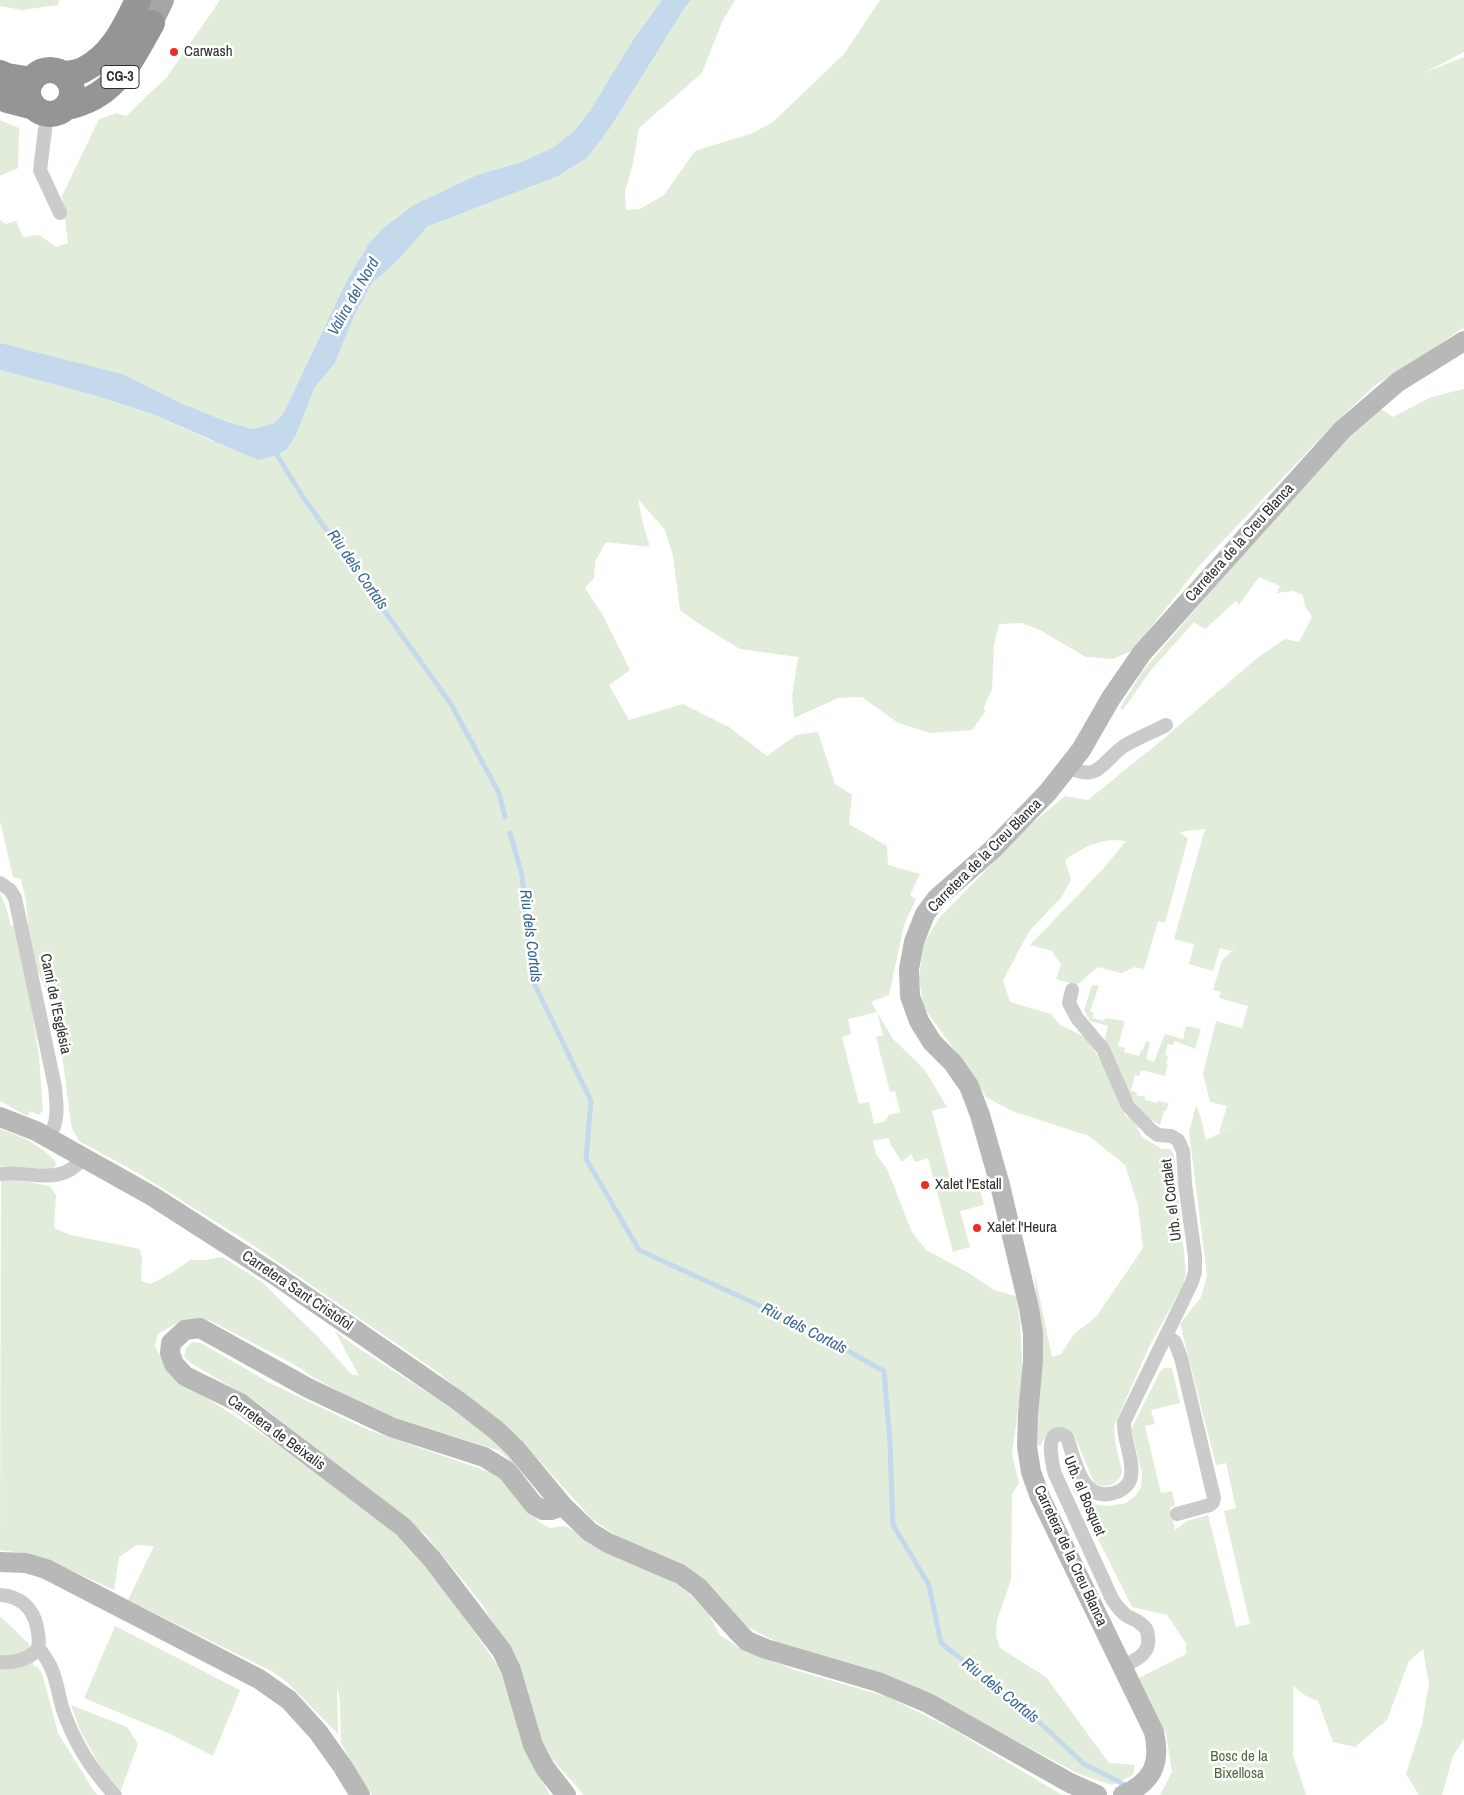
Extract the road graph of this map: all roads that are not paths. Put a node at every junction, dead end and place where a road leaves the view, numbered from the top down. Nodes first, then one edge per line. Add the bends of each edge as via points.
1 (138, 0) edge
2 (157, 11) edge
3 (0, 73) edge
4 (64, 74) junction
5 (32, 80) junction
6 (0, 96) edge
7 (49, 109) junction
8 (60, 213) dead end
9 (1464, 341) edge
10 (1166, 725) dead end
11 (1068, 767) junction
12 (0, 883) edge
13 (1072, 990) dead end
14 (0, 1117) edge
15 (49, 1138) junction
16 (83, 1158) junction
17 (0, 1174) edge
18 (1195, 1272) joint
19 (1166, 1335) junction
20 (564, 1506) junction
21 (1177, 1514) dead end
22 (0, 1562) edge
23 (0, 1595) edge
24 (38, 1647) junction
25 (0, 1662) edge
26 (1122, 1667) junction
27 (564, 1792) edge
28 (115, 1795) edge
29 (360, 1795) edge
30 (1097, 1795) edge
31 (1123, 1795) edge

1 - 4 highway, CG-3 via 104,56 82,71
2 - 7 highway, CG-3 via 119,78 89,100
3 - 5 highway
4 - 5 highway, CG-3 via 46,70 36,74
4 - 7 highway via 72,90 71,101
5 - 7 highway via 28,94 30,101
6 - 7 highway
7 - 8 street via 40,170
9 - 11 main road, Carretera de la Creu Blanca via 1398,382 1342,430 1142,654
10 - 11 street via 1124,747 1096,771 1080,773
11 - 26 main road, Carretera de la Creu Blanca via 1029,813 937,898 925,914 914,942 909,969 910,996 918,1021 932,1042 953,1063 968,1086 980,1115 1000,1185 1033,1333 1027,1438 1032,1472 1040,1498
12 - 15 street, Camí de l'Església via 15,898 55,1087 58,1111 56,1125
13 - 18 street, Urb. el Cortalet via 1069,1003 1103,1049 1128,1106 1158,1135 1178,1140 1183,1151
14 - 15 main road, Carretera Sant Cristofol
15 - 16 main road, Carretera Sant Cristofol
16 - 17 street via 72,1169 53,1176
16 - 20 main road, Carretera Sant Cristofol via 152,1196 275,1275 457,1400 515,1448
18 - 19 street, Urb. el Bosquet
19 - 21 street via 1175,1342 1181,1358 1214,1498 1210,1505
19 - 26 street, Urb. el Bosquet via 1124,1422 1132,1468 1126,1486 1113,1493 1094,1493 1086,1486 1067,1437 1057,1435 1050,1449 1055,1474 1112,1599 1126,1615 1146,1628 1149,1641 1146,1651
20 - 27 main road, Carretera de Beixalis via 543,1510 534,1505 507,1471 484,1457 391,1427 308,1388 200,1328 185,1330 171,1343 174,1364 185,1376 240,1404 404,1527 502,1652 511,1670 533,1745 545,1768
20 - 30 main road via 590,1532 608,1543 680,1574 698,1587 738,1632 756,1646 906,1693
22 - 29 main road via 26,1563 46,1569 259,1679 288,1700 318,1732
23 - 24 street via 21,1600 30,1608 36,1621
24 - 25 street via 23,1659
24 - 28 street via 53,1670 73,1735 89,1763
26 - 31 main road, Carretera de la Creu Blanca via 1154,1732 1158,1747 1150,1776

